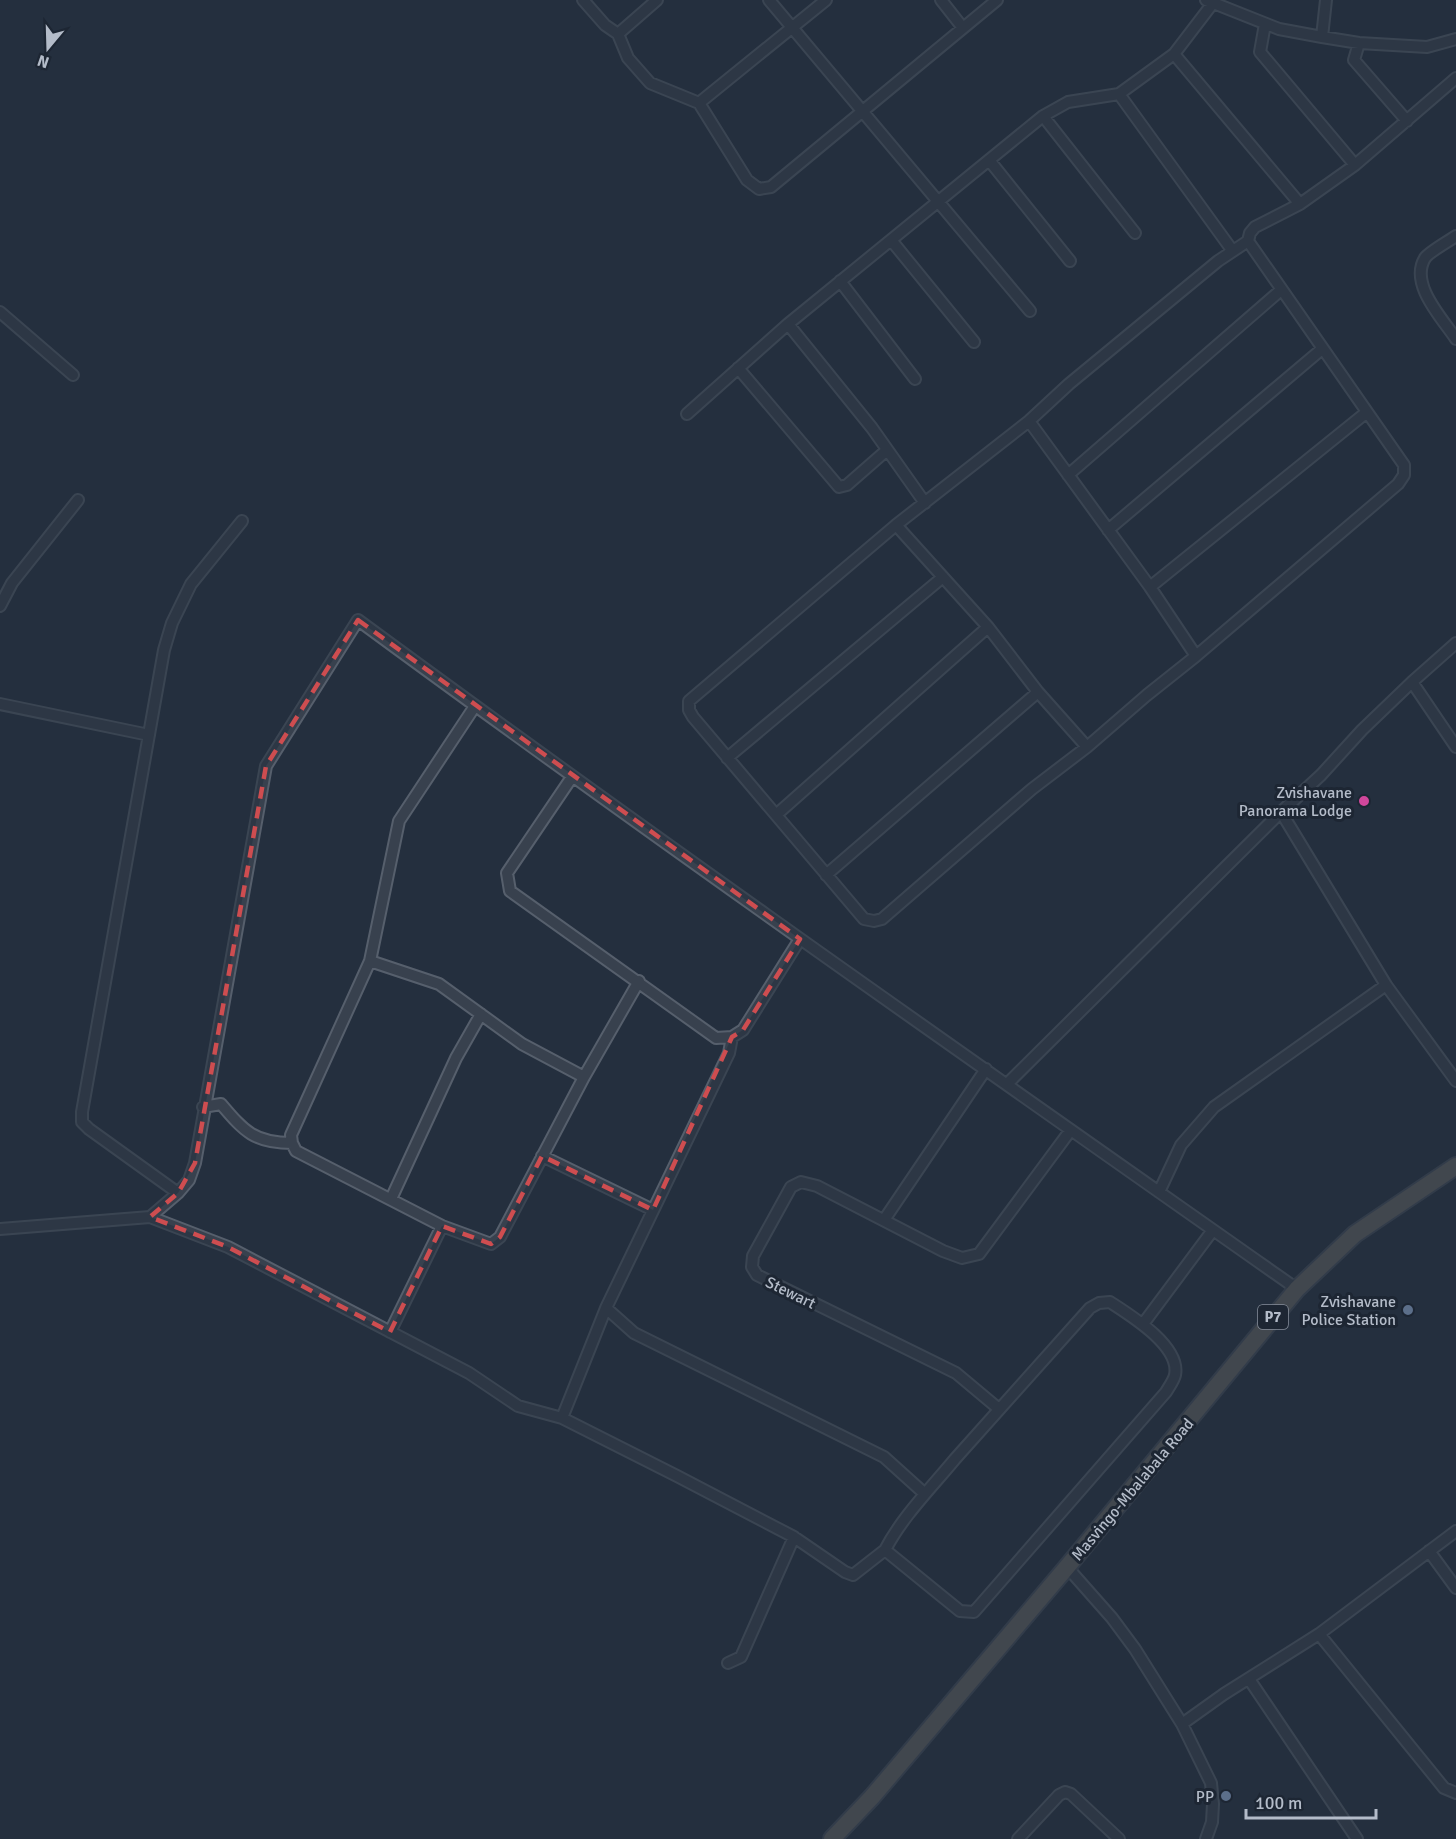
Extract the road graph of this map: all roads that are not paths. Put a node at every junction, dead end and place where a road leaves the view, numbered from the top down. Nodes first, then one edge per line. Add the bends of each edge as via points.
1 (583, 0) edge
2 (657, 0) edge
3 (769, 0) edge
4 (826, 0) edge
5 (941, 0) edge
6 (997, 0) edge
7 (1326, 0) edge
8 (1209, 2) edge
9 (1265, 24) junction
10 (792, 28) junction
11 (963, 28) junction
12 (618, 33) junction
13 (1322, 37) junction
14 (1456, 39) edge
15 (1359, 43) junction
16 (1174, 54) junction
17 (1456, 78) edge
18 (1119, 94) junction
19 (699, 103) junction
20 (862, 112) junction
21 (1043, 116) junction
22 (1407, 121) junction
23 (989, 160) junction
24 (1355, 165) junction
25 (938, 202) junction
26 (1300, 204) junction
27 (1135, 233) dead end
28 (1456, 236) edge
29 (891, 240) junction
30 (1248, 241) junction
31 (1232, 250) junction
32 (1070, 261) dead end
33 (840, 281) junction
34 (1281, 290) junction
35 (1030, 311) dead end
36 (0, 312) edge
37 (789, 324) junction
38 (1456, 339) edge
39 (974, 342) dead end
40 (1322, 349) junction
41 (738, 368) junction
42 (73, 375) dead end
43 (915, 379) dead end
44 (1367, 412) junction
45 (687, 414) dead end
46 (1029, 421) junction
47 (887, 450) junction
48 (1068, 475) junction
49 (78, 500) dead end
50 (925, 503) junction
51 (242, 521) dead end
52 (896, 525) junction
53 (1108, 530) junction
54 (943, 577) junction
55 (1150, 587) junction
56 (0, 606) edge
57 (988, 627) junction
58 (1456, 643) edge
59 (1196, 656) junction
60 (1412, 682) junction
61 (1038, 692) junction
62 (0, 704) edge
63 (475, 706) junction
64 (149, 735) junction
65 (1087, 747) junction
66 (1456, 747) edge
67 (727, 758) junction
68 (572, 777) junction
69 (1281, 812) junction
70 (776, 815) junction
71 (825, 875) junction
72 (800, 939) junction
73 (370, 961) junction
74 (639, 981) junction
75 (1386, 985) junction
76 (481, 1014) junction
77 (732, 1037) junction
78 (986, 1069) junction
79 (584, 1077) junction
80 (1456, 1081) edge
81 (1006, 1084) junction
82 (203, 1107) junction
83 (1070, 1131) junction
84 (292, 1143) junction
85 (542, 1156) junction
86 (1456, 1166) edge
87 (1159, 1191) junction
88 (178, 1193) junction
89 (391, 1199) junction
90 (653, 1210) junction
91 (150, 1217) junction
92 (884, 1220) junction
93 (442, 1226) junction
94 (0, 1229) edge
95 (1214, 1230) junction
96 (1297, 1289) junction
97 (606, 1308) junction
98 (1143, 1324) junction
99 (390, 1332) junction
100 (999, 1409) junction
101 (562, 1418) junction
102 (926, 1494) junction
103 (1456, 1531) edge
104 (794, 1537) junction
105 (885, 1550) junction
106 (1429, 1551) junction
107 (1067, 1567) junction
108 (1456, 1588) edge
109 (1319, 1634) junction
110 (728, 1663) dead end
111 (1249, 1679) junction
112 (1182, 1724) junction
113 (1456, 1793) edge
114 (832, 1839) edge
115 (1018, 1839) edge
116 (1119, 1839) edge
117 (1206, 1839) edge
118 (1357, 1839) edge

1 - 12 street via 605,25
2 - 12 street
3 - 10 street
4 - 10 street
5 - 11 street
6 - 11 street
7 - 13 street
8 - 9 street
8 - 16 street
9 - 13 street
9 - 24 street via 1260,52
10 - 19 street
10 - 20 street
11 - 20 street
12 - 19 street via 628,58 650,83
13 - 15 street
14 - 15 street via 1427,47
15 - 22 street via 1354,60
16 - 18 street
16 - 26 street
17 - 22 street
18 - 21 street via 1068,102
18 - 31 street
19 - 20 street via 747,180 759,189 771,187
20 - 25 street
21 - 23 street
21 - 27 street
22 - 24 street
23 - 25 street
23 - 32 street
24 - 26 street
25 - 29 street
25 - 35 street
26 - 30 street via 1256,227
28 - 38 street via 1425,258 1420,275 1422,289
29 - 33 street
29 - 39 street
30 - 31 street
30 - 34 street
31 - 46 street via 1077,376
33 - 37 street
33 - 43 street
34 - 40 street
34 - 48 street
36 - 42 street
37 - 41 street
37 - 47 street
40 - 44 street
40 - 53 street
41 - 45 street
41 - 47 street via 839,487 847,485
44 - 55 street
44 - 59 street via 1404,465 1404,475 1398,484
46 - 48 street
46 - 50 street
47 - 50 street
48 - 53 street
49 - 56 street via 12,583
50 - 52 street
51 - 64 street via 191,584 172,623
52 - 54 street
52 - 67 street via 689,701 693,717
53 - 55 street
54 - 57 street
54 - 67 street
55 - 59 street
57 - 61 street
57 - 70 street
58 - 60 street
59 - 65 street
60 - 66 street
60 - 69 street
61 - 65 street
61 - 71 street
62 - 64 street
63 - 68 street
63 - 73 street via 399,821
63 - 82 street via 358,620 266,766
64 - 88 street via 82,1122
65 - 71 street via 1032,789 882,919 864,919
67 - 70 street
68 - 72 street
68 - 74 street via 507,873 507,883 510,891
69 - 75 street
69 - 81 street
70 - 71 street
72 - 77 street via 743,1030
72 - 78 street
73 - 76 street via 439,984
73 - 84 street via 291,1135
74 - 77 street via 716,1038
74 - 79 street
75 - 80 street
75 - 87 street via 1214,1107 1181,1145
76 - 79 street via 522,1044
76 - 89 street via 456,1058
77 - 90 street via 729,1053
78 - 81 street
78 - 92 street
79 - 85 street
81 - 83 street
82 - 84 street via 221,1104 245,1131 272,1143
82 - 88 street via 195,1163 189,1180
83 - 87 street
83 - 92 street via 979,1254 962,1258
84 - 89 street via 296,1151
85 - 90 street
85 - 93 street via 500,1237 491,1244
86 - 96 highway, Masvingo-Mbalabala Road / P7 via 1355,1234
87 - 95 street
88 - 91 street
89 - 93 street
90 - 97 street
91 - 94 street
91 - 99 street via 228,1247
92 - 100 street, Stewart via 817,1186 801,1182 790,1187 753,1256 752,1267 757,1275 956,1373
93 - 99 street
95 - 96 street
95 - 98 street
96 - 107 highway, Masvingo-Mbalabala Road / P7
97 - 101 street
97 - 102 street via 634,1333 884,1457
98 - 100 street via 1110,1302 1090,1308
98 - 105 street via 1173,1355 1175,1375 1166,1392 974,1612 960,1611 949,1604
99 - 101 street via 469,1373 518,1406
100 - 102 street
101 - 104 street
102 - 105 street
103 - 106 street
104 - 105 street via 853,1575
104 - 110 street via 741,1657
106 - 108 street
106 - 109 street
107 - 112 street via 1135,1648
107 - 114 highway, Masvingo-Mbalabala Road / P7
109 - 111 street
109 - 113 street via 1444,1788
111 - 112 street
111 - 118 street
112 - 117 street via 1210,1783 1212,1822
115 - 116 street via 1065,1792

